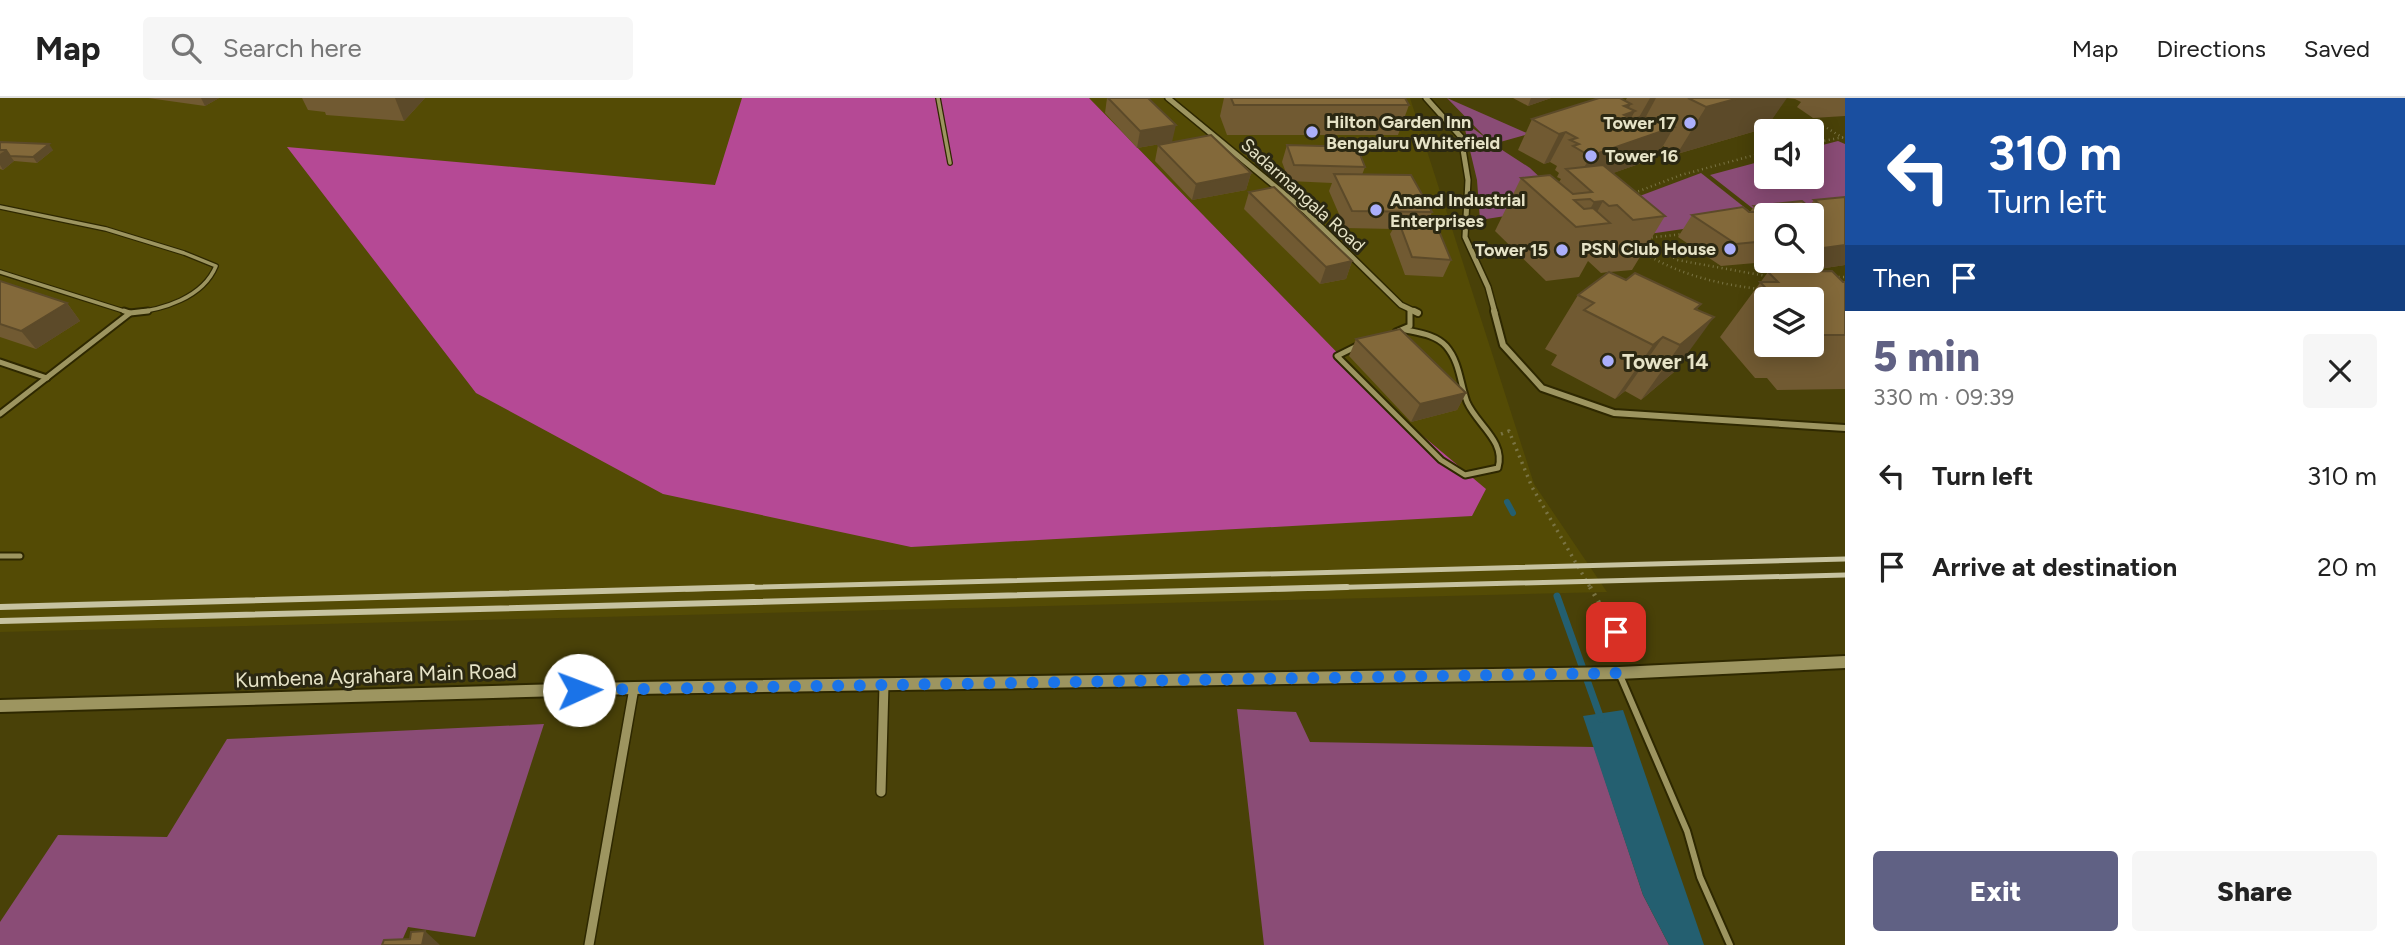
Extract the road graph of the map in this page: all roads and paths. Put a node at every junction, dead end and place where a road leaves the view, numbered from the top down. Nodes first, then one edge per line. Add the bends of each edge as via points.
1 (938, 98) edge
2 (1168, 98) edge
3 (1426, 98) edge
4 (1827, 128) dead end
5 (1844, 138) edge
6 (1824, 141) edge
7 (1754, 155) edge
8 (950, 163) dead end
9 (1624, 197) edge
10 (0, 207) edge
11 (1686, 233) dead end
12 (1635, 248) edge
13 (0, 272) edge
14 (1773, 276) edge
15 (1833, 277) edge
16 (1845, 277) edge
17 (1754, 288) edge
18 (1410, 310) junction
19 (130, 313) junction
20 (1418, 313) dead end
21 (1406, 330) junction
22 (1384, 337) edge
23 (1363, 344) edge
24 (0, 362) edge
25 (47, 378) junction
26 (0, 414) edge
27 (1845, 428) edge
28 (1492, 438) junction
29 (0, 556) edge
30 (20, 556) dead end
31 (1845, 662) edge
32 (1619, 673) junction
33 (884, 685) junction
34 (634, 688) junction
35 (0, 706) edge
36 (881, 792) dead end
37 (589, 945) edge
38 (1730, 945) edge

1 - 8 lane
2 - 18 street, Sadarmangala Road via 1305,211
3 - 27 street via 1461,137 1468,180 1465,237 1488,287 1503,345 1542,388 1614,412
4 - 5 path
5 - 6 path
7 - 9 path via 1681,175
10 - 19 lane via 86,223 216,266 210,278 173,305
11 - 14 path via 1646,238 1677,260
12 - 17 path via 1694,278
13 - 19 lane
15 - 16 path
18 - 20 street, Sadarmangala Road
18 - 21 lane
19 - 25 lane
21 - 22 lane
21 - 28 lane via 1441,341 1457,358 1470,410
23 - 28 lane via 1337,356 1441,460 1465,475 1498,468 1501,457
24 - 25 lane
25 - 26 lane
28 - 32 path via 1509,431 1532,487 1616,632
29 - 30 lane
31 - 32 street, Kumbena Agrahara Main Road
32 - 33 street, Kumbena Agrahara Main Road
32 - 38 lane
33 - 34 street, Kumbena Agrahara Main Road
33 - 36 street
34 - 35 street, Kumbena Agrahara Main Road
34 - 37 street

